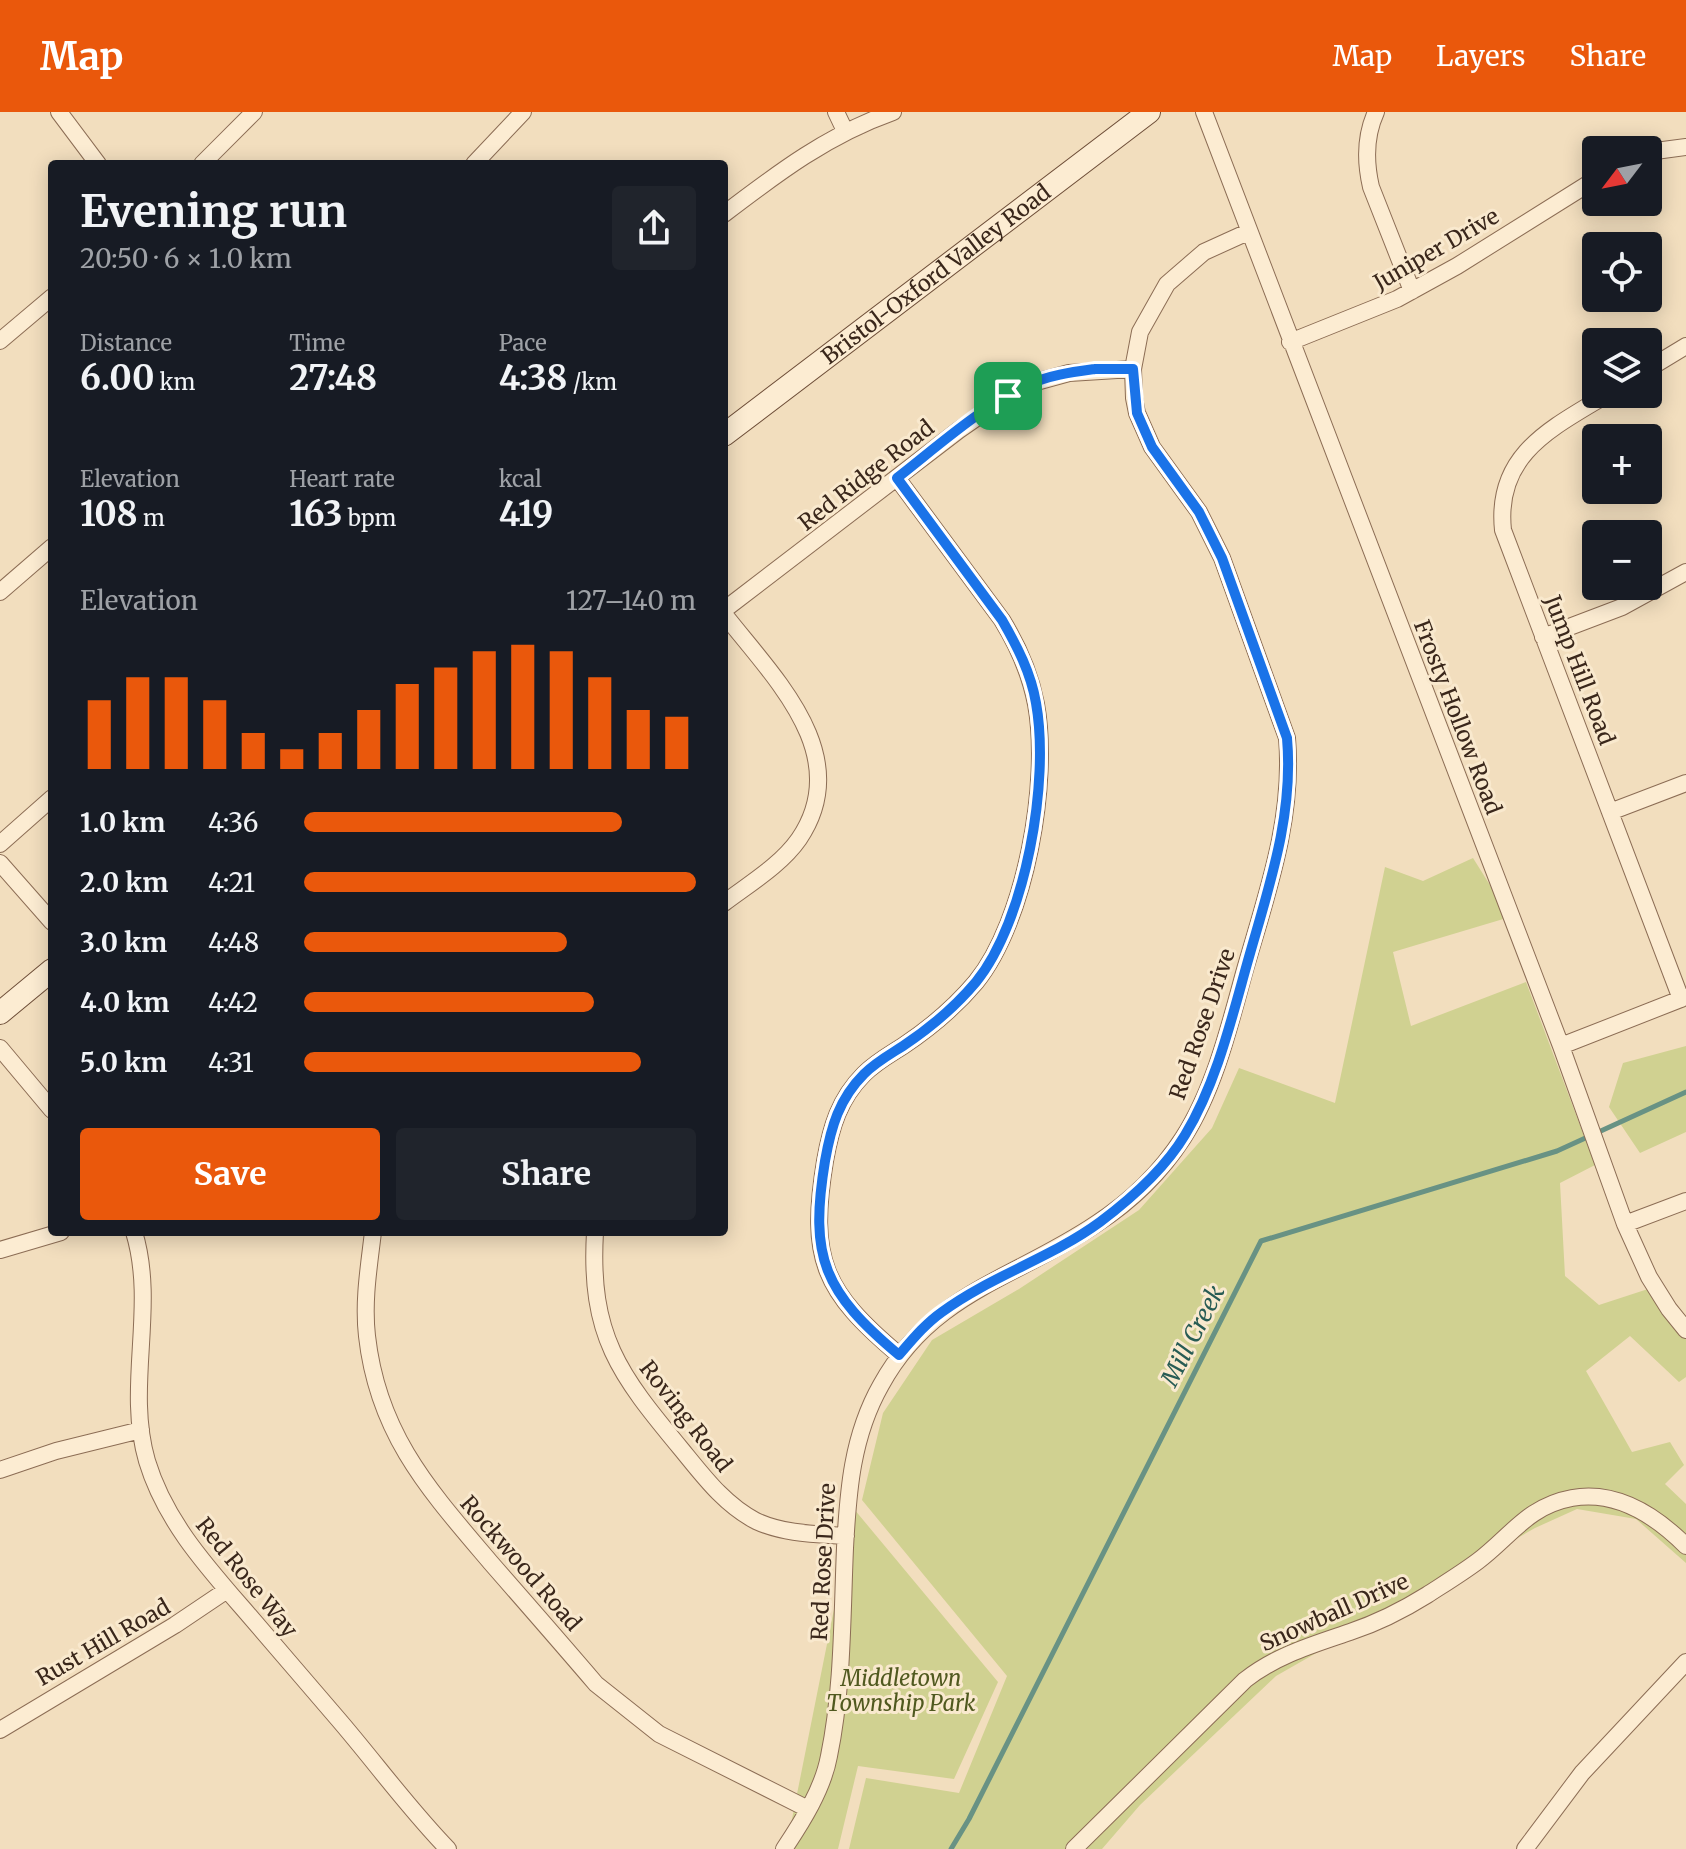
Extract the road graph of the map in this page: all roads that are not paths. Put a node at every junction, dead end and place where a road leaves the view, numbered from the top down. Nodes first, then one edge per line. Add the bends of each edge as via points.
1 (59, 112) edge
2 (254, 112) edge
3 (523, 112) edge
4 (836, 112) edge
5 (893, 112) edge
6 (1149, 112) edge
7 (1204, 112) edge
8 (1376, 112) edge
9 (845, 131) junction
10 (1686, 147) edge
11 (1662, 150) edge
12 (95, 160) edge
13 (206, 160) edge
14 (478, 160) edge
15 (1582, 188) edge
16 (728, 211) edge
17 (1248, 232) junction
18 (1412, 291) junction
19 (48, 300) edge
20 (0, 340) edge
21 (1290, 342) junction
22 (1686, 346) edge
23 (1662, 361) edge
24 (1133, 369) junction
25 (1585, 408) edge
26 (728, 432) edge
27 (897, 478) junction
28 (48, 550) edge
29 (1686, 572) edge
30 (0, 592) edge
31 (728, 609) edge
32 (728, 617) edge
33 (1543, 637) junction
34 (1686, 783) edge
35 (48, 802) edge
36 (1610, 812) junction
37 (0, 844) edge
38 (0, 863) edge
39 (728, 900) edge
40 (48, 917) edge
41 (48, 973) edge
42 (1683, 998) edge
43 (0, 1013) edge
44 (1561, 1046) junction
45 (0, 1048) edge
46 (48, 1105) edge
47 (1686, 1201) edge
48 (1625, 1224) junction
49 (48, 1236) edge
50 (135, 1236) edge
51 (373, 1236) edge
52 (595, 1236) edge
53 (0, 1250) edge
54 (1686, 1330) edge
55 (899, 1355) junction
56 (141, 1430) junction
57 (0, 1470) edge
58 (846, 1536) junction
59 (1686, 1546) edge
60 (227, 1590) junction
61 (1686, 1662) edge
62 (0, 1730) edge
63 (808, 1809) junction
64 (448, 1849) edge
65 (784, 1849) edge
66 (1074, 1849) edge
67 (1525, 1849) edge

1 - 12 street
2 - 13 street
3 - 14 street
4 - 9 street
5 - 9 street
6 - 26 main road, Bristol-Oxford Valley Road
7 - 17 street, Frosty Hollow Road
8 - 18 street via 1368,134 1368,174
9 - 16 street
10 - 11 street
15 - 18 street, Juniper Drive
17 - 21 street, Frosty Hollow Road
17 - 24 street, Red Rose Drive via 1204,252 1167,284 1140,332
18 - 21 street, Juniper Drive
19 - 20 street
21 - 44 street, Frosty Hollow Road
22 - 23 street
24 - 27 street, Red Ridge Road via 1069,373 1029,384
24 - 55 street, Red Rose Drive via 1137,413 1152,447 1199,512 1222,558 1281,715 1290,764 1281,842 1205,1095 1168,1159 1097,1224 940,1313
25 - 33 street, Jump Hill Road via 1532,445 1508,481 1503,500 1508,546
27 - 31 street, Red Ridge Road
27 - 55 street via 1017,645 1036,702 1041,748 1024,877 991,960 932,1025 865,1073 838,1109 830,1133 818,1203 820,1249 848,1307
28 - 30 street
29 - 33 street via 1622,607
32 - 39 street via 801,717 815,748 818,772 813,810 799,840
33 - 36 street, Jump Hill Road
34 - 36 street
35 - 37 street
36 - 42 street, Jump Hill Road
38 - 40 street
41 - 43 main road
42 - 44 street
44 - 48 street, Frosty Hollow Road
45 - 46 street
47 - 48 street
48 - 54 street, Frosty Hollow Road via 1649,1277
49 - 53 street
50 - 56 street, Red Rose Way via 145,1287 138,1383
51 - 63 street, Rockwood Road via 365,1308 373,1373 412,1466 596,1684 659,1734
52 - 58 street, Roving Road via 597,1300 611,1352 685,1454 725,1500 754,1520 779,1529
55 - 58 street, Red Rose Drive via 875,1396 854,1453
56 - 57 street
56 - 60 street, Red Rose Way via 167,1510
58 - 63 street, Red Rose Drive via 829,1757
59 - 66 street, Snowball Drive via 1642,1510 1623,1503 1600,1497 1552,1502 1424,1596 1353,1631 1268,1663
60 - 62 street, Rust Hill Road
60 - 64 street, Red Rose Way
61 - 67 street via 1582,1773
63 - 65 street, Red Rose Drive

